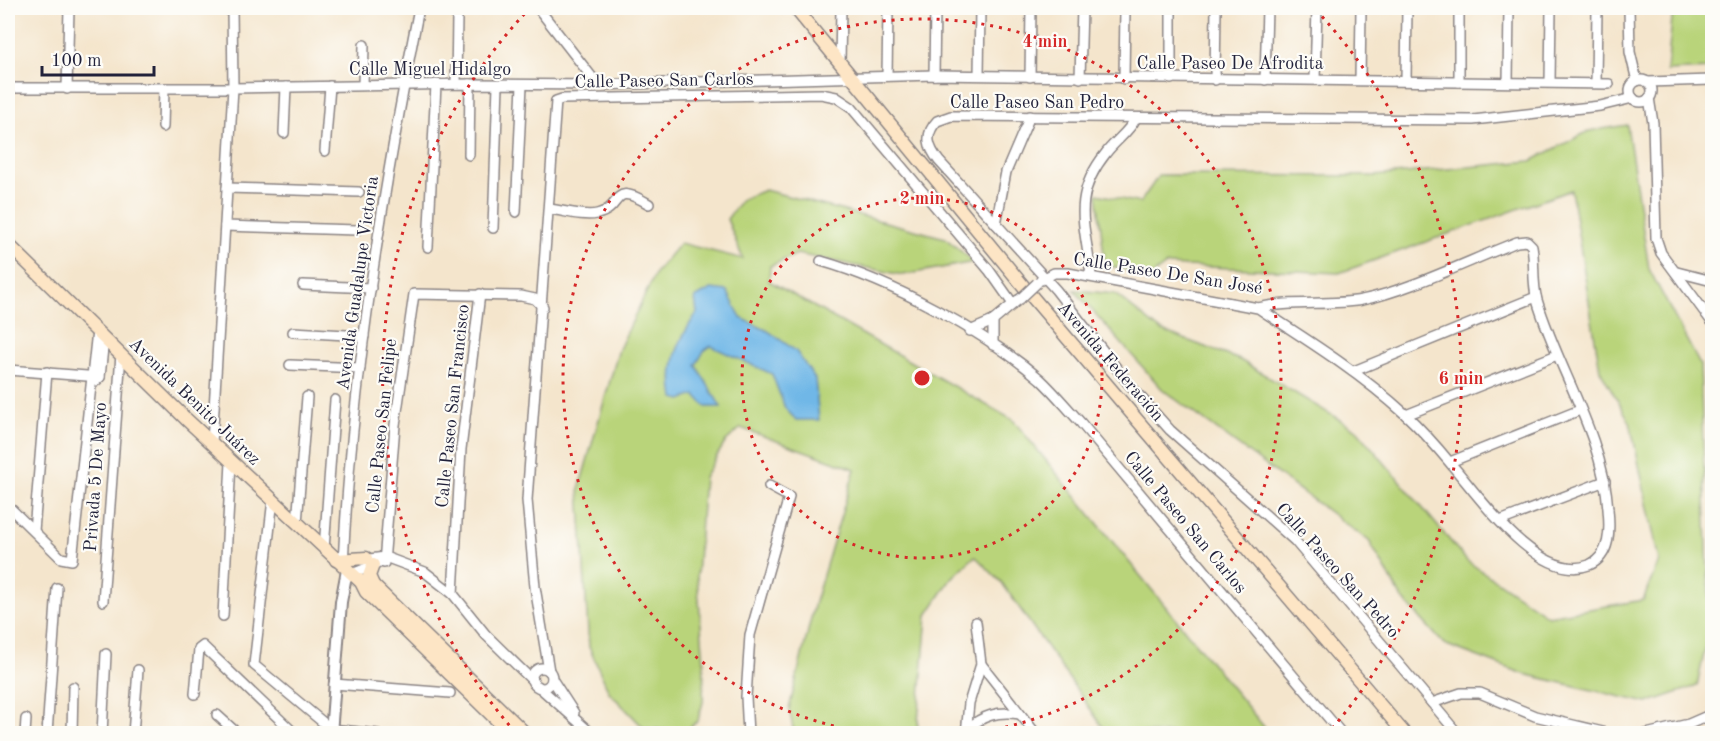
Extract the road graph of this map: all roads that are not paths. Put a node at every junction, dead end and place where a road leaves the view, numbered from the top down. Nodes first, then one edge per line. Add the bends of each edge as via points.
1 (69, 8) edge
2 (232, 8) edge
3 (419, 8) edge
4 (538, 8) edge
5 (795, 8) edge
6 (841, 8) edge
7 (888, 8) edge
8 (935, 8) edge
9 (980, 8) edge
10 (1031, 8) edge
11 (1082, 8) edge
12 (1125, 8) edge
13 (1171, 8) edge
14 (1216, 8) edge
15 (1266, 8) edge
16 (1317, 8) edge
17 (1361, 8) edge
18 (1407, 8) edge
19 (1460, 8) edge
20 (1509, 8) edge
21 (1551, 8) edge
22 (1597, 8) edge
23 (1629, 8) edge
24 (457, 16) dead end
25 (364, 45) dead end
26 (840, 63) junction
27 (934, 75) junction
28 (979, 75) junction
29 (887, 76) junction
30 (852, 77) junction
31 (1030, 78) junction
32 (1080, 78) junction
33 (1124, 79) junction
34 (1171, 79) junction
35 (1215, 80) junction
36 (1266, 80) junction
37 (1316, 80) junction
38 (1360, 80) junction
39 (1406, 80) junction
40 (1713, 80) edge
41 (1636, 81) junction
42 (1458, 82) junction
43 (1508, 82) junction
44 (1550, 82) junction
45 (1648, 82) junction
46 (1596, 83) junction
47 (404, 84) junction
48 (436, 84) junction
49 (456, 84) junction
50 (470, 84) junction
51 (1609, 84) dead end
52 (498, 85) junction
53 (522, 85) junction
54 (598, 85) junction
55 (330, 86) junction
56 (363, 86) junction
57 (286, 87) junction
58 (8, 88) edge
59 (67, 88) junction
60 (164, 88) junction
61 (233, 88) junction
62 (1633, 98) junction
63 (1649, 98) junction
64 (1030, 116) junction
65 (1136, 118) junction
66 (163, 127) dead end
67 (284, 133) dead end
68 (325, 151) dead end
69 (469, 155) dead end
70 (227, 188) junction
71 (359, 192) dead end
72 (649, 204) dead end
73 (550, 209) junction
74 (516, 212) dead end
75 (996, 224) junction
76 (225, 226) junction
77 (493, 228) dead end
78 (357, 230) dead end
79 (8, 244) edge
80 (428, 247) dead end
81 (821, 261) dead end
82 (1677, 272) junction
83 (1044, 276) junction
84 (1091, 276) junction
85 (1713, 281) edge
86 (545, 282) junction
87 (303, 285) dead end
88 (371, 288) junction
89 (480, 294) junction
90 (521, 296) junction
91 (1536, 297) junction
92 (1017, 301) junction
93 (543, 307) junction
94 (1258, 308) junction
95 (993, 321) junction
96 (1713, 322) edge
97 (970, 331) junction
98 (293, 332) dead end
99 (101, 335) junction
100 (364, 336) junction
101 (993, 345) junction
102 (121, 354) junction
103 (1557, 355) junction
104 (290, 365) dead end
105 (360, 368) junction
106 (8, 370) edge
107 (1354, 371) junction
108 (47, 372) junction
109 (96, 376) junction
110 (307, 398) dead end
111 (335, 400) dead end
112 (1580, 410) junction
113 (1406, 415) junction
114 (212, 443) junction
115 (231, 462) junction
116 (1450, 462) junction
117 (1605, 481) junction
118 (769, 486) dead end
119 (273, 499) junction
120 (8, 506) edge
121 (1500, 521) junction
122 (297, 523) junction
123 (34, 531) junction
124 (324, 549) junction
125 (380, 560) junction
126 (350, 572) junction
127 (57, 588) dead end
128 (453, 594) junction
129 (103, 601) dead end
130 (223, 616) dead end
131 (976, 621) dead end
132 (106, 654) dead end
133 (508, 657) junction
134 (981, 664) junction
135 (138, 670) dead end
136 (544, 672) junction
137 (334, 684) junction
138 (536, 684) junction
139 (73, 687) dead end
140 (450, 693) dead end
141 (195, 694) dead end
142 (1432, 703) junction
143 (1020, 714) junction
144 (1713, 714) edge
145 (218, 715) dead end
146 (26, 719) dead end
147 (580, 722) junction
148 (331, 731) edge
149 (746, 732) edge
150 (966, 732) edge
151 (26, 734) edge
152 (47, 734) edge
153 (72, 734) edge
154 (102, 734) edge
155 (133, 734) edge
156 (238, 734) edge
157 (295, 734) edge
158 (378, 734) edge
159 (511, 734) edge
160 (526, 734) edge
161 (592, 734) edge
162 (1036, 734) edge
163 (1342, 734) edge
164 (1405, 734) edge
165 (1458, 734) edge
166 (1611, 734) edge
167 (1646, 734) edge

1 - 59 street
2 - 61 street
3 - 47 street, Avenida Guadalupe Victoria
4 - 54 street
5 - 26 main road, Avenida Federación
6 - 26 street
7 - 29 street
8 - 27 street
9 - 28 street
10 - 31 street
11 - 32 street
12 - 33 street
13 - 34 street
14 - 35 street
15 - 36 street
16 - 37 street
17 - 38 street
18 - 39 street
19 - 42 street
20 - 43 street
21 - 44 street
22 - 46 street
23 - 41 street via 1630,51
24 - 49 street
25 - 56 street
26 - 30 main road, Avenida Federación
27 - 28 street, Calle Paseo De Afrodita
27 - 29 street, Calle Paseo De Afrodita
28 - 31 street, Calle Paseo De Afrodita
29 - 30 street, Calle Paseo De Afrodita
30 - 54 street, Calle Miguel Hidalgo
30 - 164 main road, Avenida Federación via 1034,299
31 - 32 street, Calle Paseo De Afrodita
32 - 33 street, Calle Paseo De Afrodita
33 - 34 street, Calle Paseo De Afrodita
34 - 35 street, Calle Paseo De Afrodita
35 - 36 street, Calle Paseo De Afrodita
36 - 37 street, Calle Paseo De Afrodita
37 - 38 street, Calle Paseo De Afrodita
38 - 39 street, Calle Paseo De Afrodita
39 - 42 street, Calle Paseo De Afrodita
40 - 45 street
41 - 45 street
41 - 62 street via 1630,89
42 - 43 street, Calle Paseo De Afrodita
43 - 44 street, Calle Paseo De Afrodita
44 - 46 street, Calle Paseo De Afrodita
45 - 63 street via 1652,91
46 - 51 street, Calle Paseo De Afrodita
47 - 48 street, Calle Miguel Hidalgo
47 - 56 street, Calle Miguel Hidalgo
47 - 88 street, Avenida Guadalupe Victoria
48 - 49 street, Calle Miguel Hidalgo
48 - 80 street
49 - 50 street, Calle Miguel Hidalgo
50 - 52 street, Calle Miguel Hidalgo
50 - 69 street
52 - 53 street, Calle Miguel Hidalgo
52 - 77 street
53 - 54 street, Calle Miguel Hidalgo
53 - 74 street
55 - 56 street, Calle Miguel Hidalgo
55 - 57 street, Calle Miguel Hidalgo
55 - 68 street
57 - 61 street, Calle Miguel Hidalgo
57 - 67 street
58 - 59 street, Calle Miguel Hidalgo
59 - 60 street, Calle Miguel Hidalgo
60 - 61 street, Calle Miguel Hidalgo
60 - 66 street
61 - 70 street
62 - 63 street via 1642,102
62 - 65 street, Calle Paseo San Pedro via 1600,106 1473,120
63 - 82 street via 1656,238 1661,253
64 - 65 street, Calle Paseo San Pedro
64 - 75 street via 1006,172
64 - 75 street, Calle Paseo San Pedro via 951,116 937,121 930,130 930,150
65 - 84 street via 1106,151 1088,184 1082,220
70 - 71 street
70 - 76 street
72 - 73 street via 630,193 596,215
73 - 86 street, Calle Paseo San Carlos
73 - 92 street, Calle Paseo San Carlos via 554,107 559,99 830,95 850,107
75 - 83 street, Calle Paseo San Pedro
76 - 78 street
76 - 114 street
79 - 99 main road, Avenida Benito Juárez
81 - 97 street, Calle Paseo San Carlos via 887,285
82 - 85 street
82 - 96 street
83 - 84 street, Calle Paseo De San José via 1060,272
83 - 92 street, bridge
83 - 142 street, Calle Paseo San Pedro via 1170,430 1295,541
84 - 94 street, Calle Paseo De San José
86 - 90 street via 535,292
86 - 93 street, Calle Paseo San Carlos
87 - 88 street
88 - 100 street, Avenida Guadalupe Victoria
89 - 90 street
89 - 125 street, Calle Paseo San Felipe via 414,294
89 - 128 street, Calle Paseo San Francisco via 460,449
90 - 93 street via 535,299
91 - 94 street, Calle Paseo De San José via 1532,246 1527,241 1381,295
91 - 103 street
91 - 107 street
92 - 95 street
93 - 136 street, Calle Paseo San Carlos via 527,500
94 - 107 street
95 - 97 street
95 - 101 street
97 - 101 street, Calle Paseo San Carlos
98 - 100 street
99 - 102 main road, Avenida Benito Juárez
99 - 109 street
100 - 105 street, Avenida Guadalupe Victoria
101 - 163 street, Calle Paseo San Carlos via 1040,379 1081,423
102 - 114 main road, Avenida Benito Juárez
102 - 129 street, Privada 5 De Mayo
103 - 112 street
103 - 113 street
104 - 105 street
105 - 126 street, Avenida Guadalupe Victoria
106 - 108 street
107 - 113 street
108 - 109 street
108 - 123 street
109 - 123 street via 90,387 72,560 61,558
110 - 122 street
111 - 124 street
112 - 116 street
112 - 117 street
113 - 116 street
114 - 115 main road, Avenida Benito Juárez
115 - 119 main road, Avenida Benito Juárez
115 - 130 street
116 - 121 street
117 - 121 street
117 - 121 street via 1609,510 1607,546 1594,562 1582,568 1551,563
118 - 149 street via 789,497 750,635
119 - 122 main road, Avenida Benito Juárez
119 - 148 street via 253,662
120 - 123 street
122 - 124 main road, Avenida Benito Juárez
124 - 126 main road, Avenida Benito Juárez
125 - 126 main road
125 - 126 street
125 - 126 main road via 369,576
125 - 128 street via 424,572
126 - 137 street
126 - 159 main road, Avenida Benito Juárez
126 - 160 main road, Avenida Benito Juárez
127 - 152 street
128 - 133 street
131 - 134 street
132 - 154 street
133 - 136 street
133 - 138 street
134 - 143 street
134 - 150 street via 971,694
135 - 155 street
136 - 138 street, Calle Paseo San Carlos
136 - 138 street via 545,687
136 - 147 street
137 - 140 street
137 - 148 street
138 - 147 street
139 - 153 street
141 - 157 street via 199,649 203,646
142 - 165 street, Calle Paseo San Pedro
142 - 166 street via 1461,693 1480,693 1535,716
143 - 150 street via 985,716
143 - 162 street
144 - 167 street
145 - 156 street
146 - 151 street
147 - 161 street
148 - 158 street

